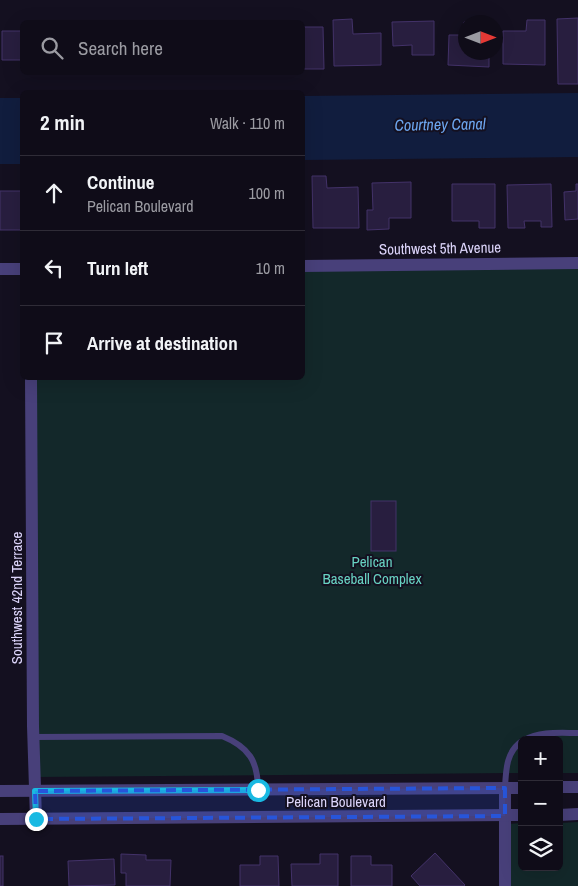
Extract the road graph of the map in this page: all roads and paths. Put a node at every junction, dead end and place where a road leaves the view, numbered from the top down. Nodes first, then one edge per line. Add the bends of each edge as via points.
1 (578, 263) edge
2 (305, 266) edge
3 (0, 269) edge
4 (20, 269) edge
5 (31, 380) edge
6 (578, 732) edge
7 (534, 736) edge
8 (33, 737) junction
9 (518, 744) edge
10 (563, 787) edge
11 (578, 787) edge
12 (505, 788) junction
13 (518, 788) edge
14 (258, 790) junction
15 (0, 791) edge
16 (35, 791) junction
17 (578, 814) edge
18 (518, 815) edge
19 (563, 815) edge
20 (505, 816) junction
21 (0, 819) edge
22 (36, 819) junction
23 (505, 886) edge

1 - 2 street, Southwest 5th Avenue
3 - 4 street
5 - 8 street, Southwest 42nd Terrace
6 - 7 lane
8 - 14 lane via 222,736 235,741 248,752 258,776
8 - 16 street, Southwest 42nd Terrace
9 - 12 lane via 509,756
10 - 11 street
12 - 13 street, Pelican Boulevard
12 - 14 street, Pelican Boulevard
12 - 20 street
14 - 16 street, Pelican Boulevard
15 - 16 street, Pelican Boulevard
16 - 22 street, Southwest 42nd Terrace
17 - 19 street
18 - 20 street, Pelican Boulevard
20 - 22 street, Pelican Boulevard
20 - 23 street
21 - 22 street, Pelican Boulevard

